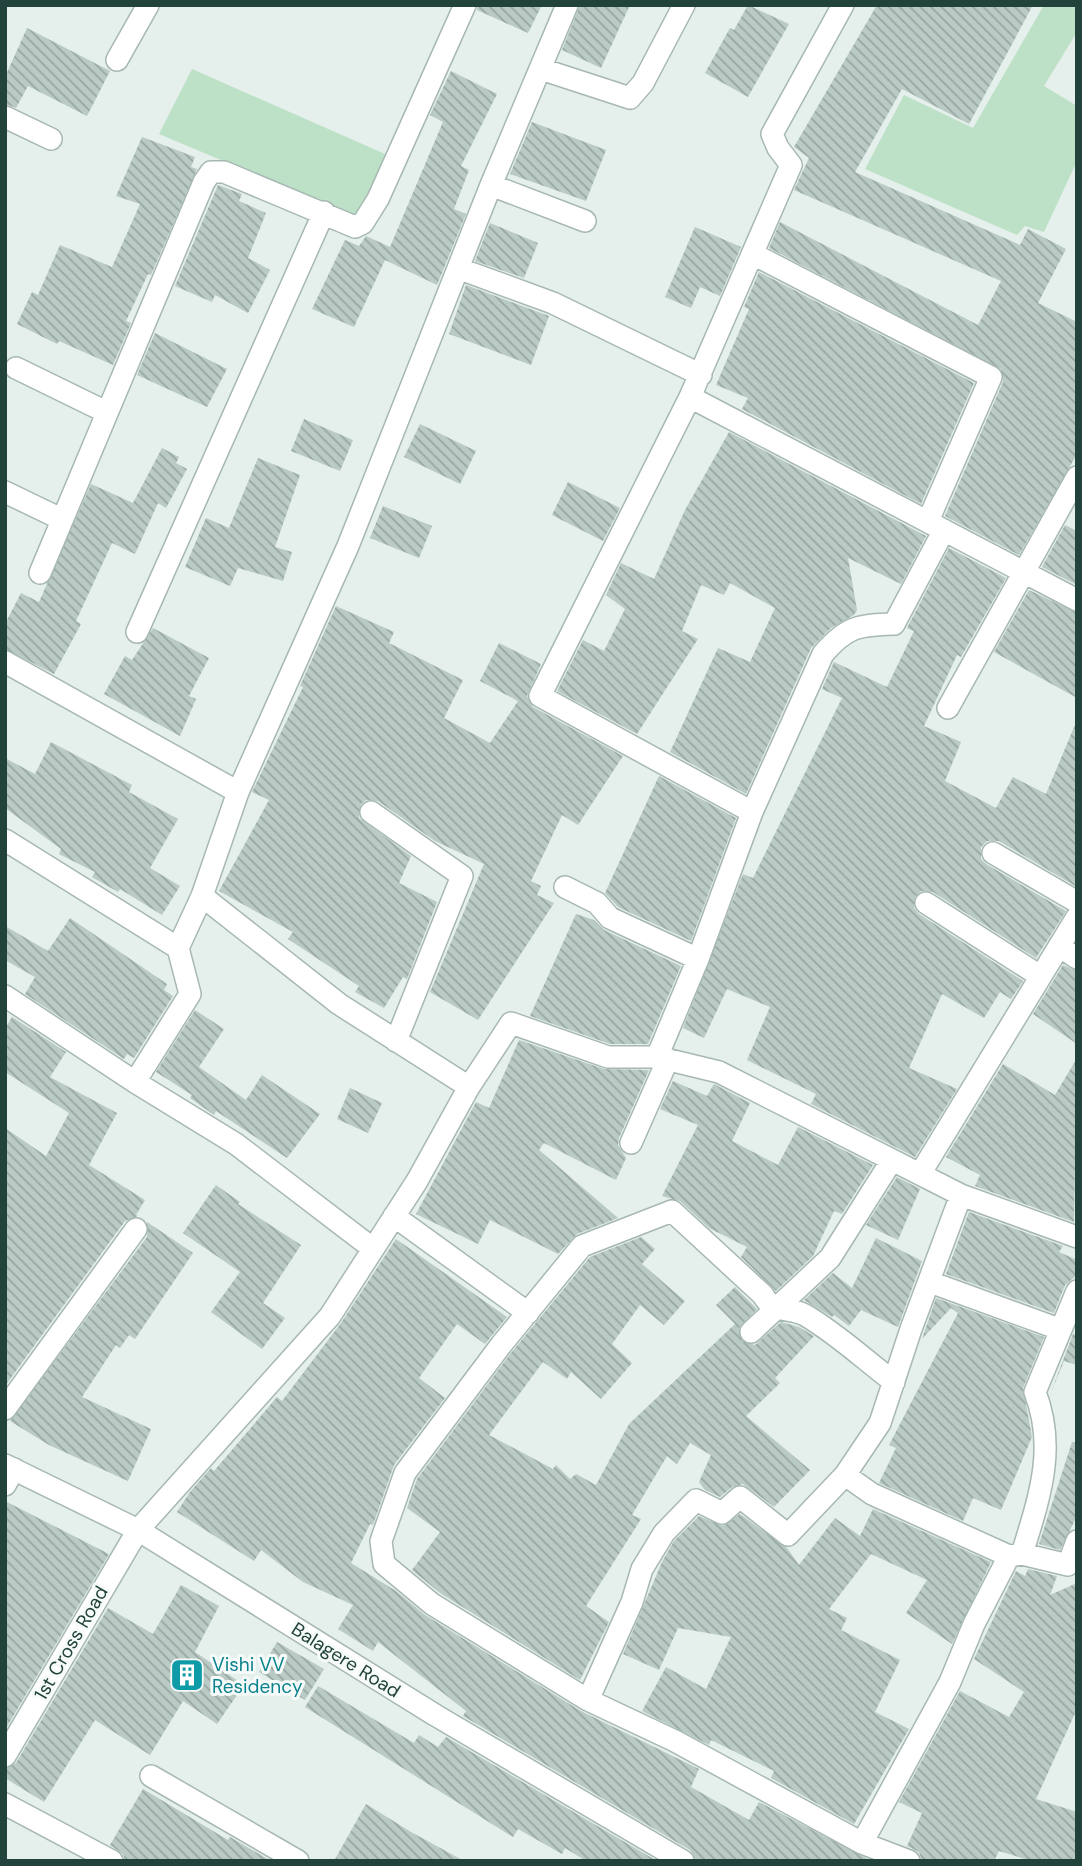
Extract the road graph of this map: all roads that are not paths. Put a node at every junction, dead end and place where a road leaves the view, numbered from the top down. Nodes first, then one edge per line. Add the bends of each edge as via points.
1 (148, 5) edge
2 (465, 5) edge
3 (567, 5) edge
4 (684, 5) edge
5 (843, 5) edge
6 (117, 60) dead end
7 (541, 69) junction
8 (5, 117) edge
9 (51, 139) dead end
10 (491, 185) junction
11 (324, 212) junction
12 (586, 220) dead end
13 (753, 254) junction
14 (460, 269) junction
15 (16, 368) dead end
16 (701, 375) junction
17 (690, 397) junction
18 (106, 412) junction
19 (1077, 477) edge
20 (5, 492) edge
21 (61, 519) junction
22 (936, 526) junction
23 (40, 573) dead end
24 (1024, 573) junction
25 (1077, 600) edge
26 (138, 632) dead end
27 (5, 662) edge
28 (948, 708) dead end
29 (237, 792) junction
30 (752, 811) junction
31 (371, 812) dead end
32 (5, 840) edge
33 (993, 853) dead end
34 (565, 887) dead end
35 (202, 896) junction
36 (1077, 902) edge
37 (926, 903) dead end
38 (1077, 917) edge
39 (1059, 946) junction
40 (178, 948) junction
41 (1077, 958) edge
42 (698, 959) junction
43 (1040, 976) junction
44 (5, 996) edge
45 (396, 1041) junction
46 (663, 1058) junction
47 (135, 1082) junction
48 (469, 1087) junction
49 (631, 1143) dead end
50 (892, 1160) junction
51 (920, 1174) junction
52 (961, 1195) junction
53 (394, 1216) junction
54 (136, 1229) dead end
55 (1077, 1237) edge
56 (372, 1248) junction
57 (930, 1282) junction
58 (1077, 1291) edge
59 (776, 1309) junction
60 (528, 1312) junction
61 (1059, 1329) junction
62 (751, 1332) dead end
63 (894, 1382) junction
64 (5, 1409) edge
65 (8, 1473) edge
66 (845, 1475) junction
67 (138, 1531) junction
68 (1077, 1541) edge
69 (1015, 1555) junction
70 (588, 1700) junction
71 (5, 1756) edge
72 (151, 1776) dead end
73 (5, 1804) edge
74 (862, 1843) junction
75 (113, 1861) edge
76 (298, 1861) edge
77 (683, 1861) edge
78 (909, 1861) edge

1 - 6 street
2 - 11 street via 363,223 355,227
3 - 7 street
4 - 7 street via 630,99
5 - 13 street via 772,134 791,165
7 - 10 street
8 - 9 street
10 - 12 street
10 - 14 street
11 - 18 street via 224,172 211,172
11 - 26 street
13 - 16 street
13 - 22 street via 990,377
14 - 16 street via 553,303
14 - 29 street via 348,546
15 - 18 street
16 - 17 street
17 - 22 street
17 - 30 street via 540,696
18 - 21 street
19 - 24 street
20 - 21 street
21 - 23 street
22 - 24 street
22 - 30 street via 894,624 859,625 838,637 823,654
24 - 25 street
24 - 28 street
27 - 29 street
29 - 35 street
30 - 42 street
31 - 45 street via 462,876
32 - 40 street
33 - 36 street
34 - 42 street via 597,903 610,918
35 - 40 street
35 - 45 street via 339,1004
37 - 43 street
38 - 39 street
39 - 41 street
39 - 43 street
40 - 47 street via 190,994
42 - 46 street
43 - 51 street
44 - 47 street
45 - 48 street
46 - 48 street, 1st Cross Road via 608,1057 511,1023
46 - 49 street
46 - 50 street via 719,1072
47 - 56 street via 236,1144
48 - 53 street, 1st Cross Road
50 - 51 street
50 - 59 street via 830,1258
51 - 52 street
52 - 55 street
52 - 57 street
53 - 56 street, 1st Cross Road
53 - 60 street
54 - 64 street
56 - 67 street, 1st Cross Road via 330,1316
57 - 61 street
57 - 63 street
58 - 61 street
59 - 60 street via 672,1211 582,1246
59 - 62 street
59 - 63 street via 803,1314
60 - 70 street via 405,1473 380,1541 384,1563 432,1604
61 - 69 street via 1035,1392 1046,1426 1038,1501
63 - 66 street via 880,1423
65 - 67 street, Balagere Road
66 - 69 street via 872,1494
66 - 70 street via 788,1535 740,1497 722,1513 696,1500 664,1533 642,1569
67 - 71 street, 1st Cross Road
67 - 77 street, Balagere Road via 435,1715
68 - 69 street via 1068,1564
69 - 74 street
70 - 74 street via 675,1741
72 - 76 street
73 - 75 street
74 - 78 street

